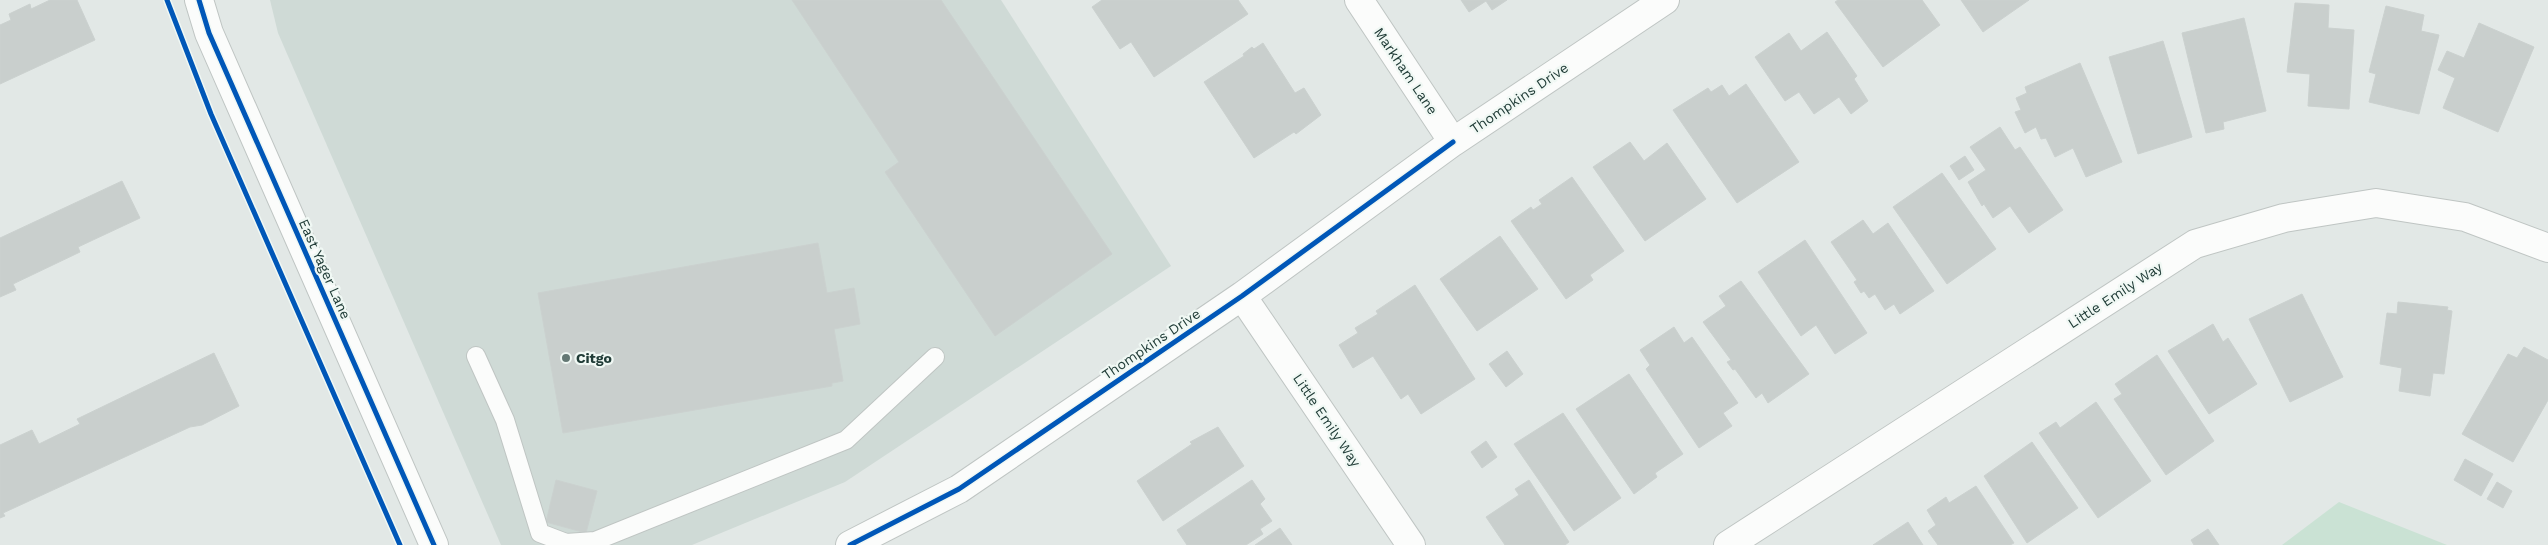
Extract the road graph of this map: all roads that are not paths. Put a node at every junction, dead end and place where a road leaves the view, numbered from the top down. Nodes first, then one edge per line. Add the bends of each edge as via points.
1 (199, 0) edge
2 (1359, 0) edge
3 (1665, 0) edge
4 (1453, 142) junction
5 (2548, 248) edge
6 (1242, 296) junction
7 (476, 356) dead end
8 (935, 357) dead end
9 (434, 545) edge
10 (850, 545) edge
11 (1411, 545) edge
12 (1728, 545) edge

1 - 9 street, East Yager Lane via 209,33
2 - 4 street, Markham Lane
3 - 4 street, Thompkins Drive
4 - 6 street, Thompkins Drive
5 - 12 street, Little Emily Way via 2464,217 2376,203 2284,218 2195,244
6 - 10 street, Thompkins Drive via 959,489
6 - 11 street, Little Emily Way
7 - 8 lane via 505,420 540,533 566,543 595,541 846,440

